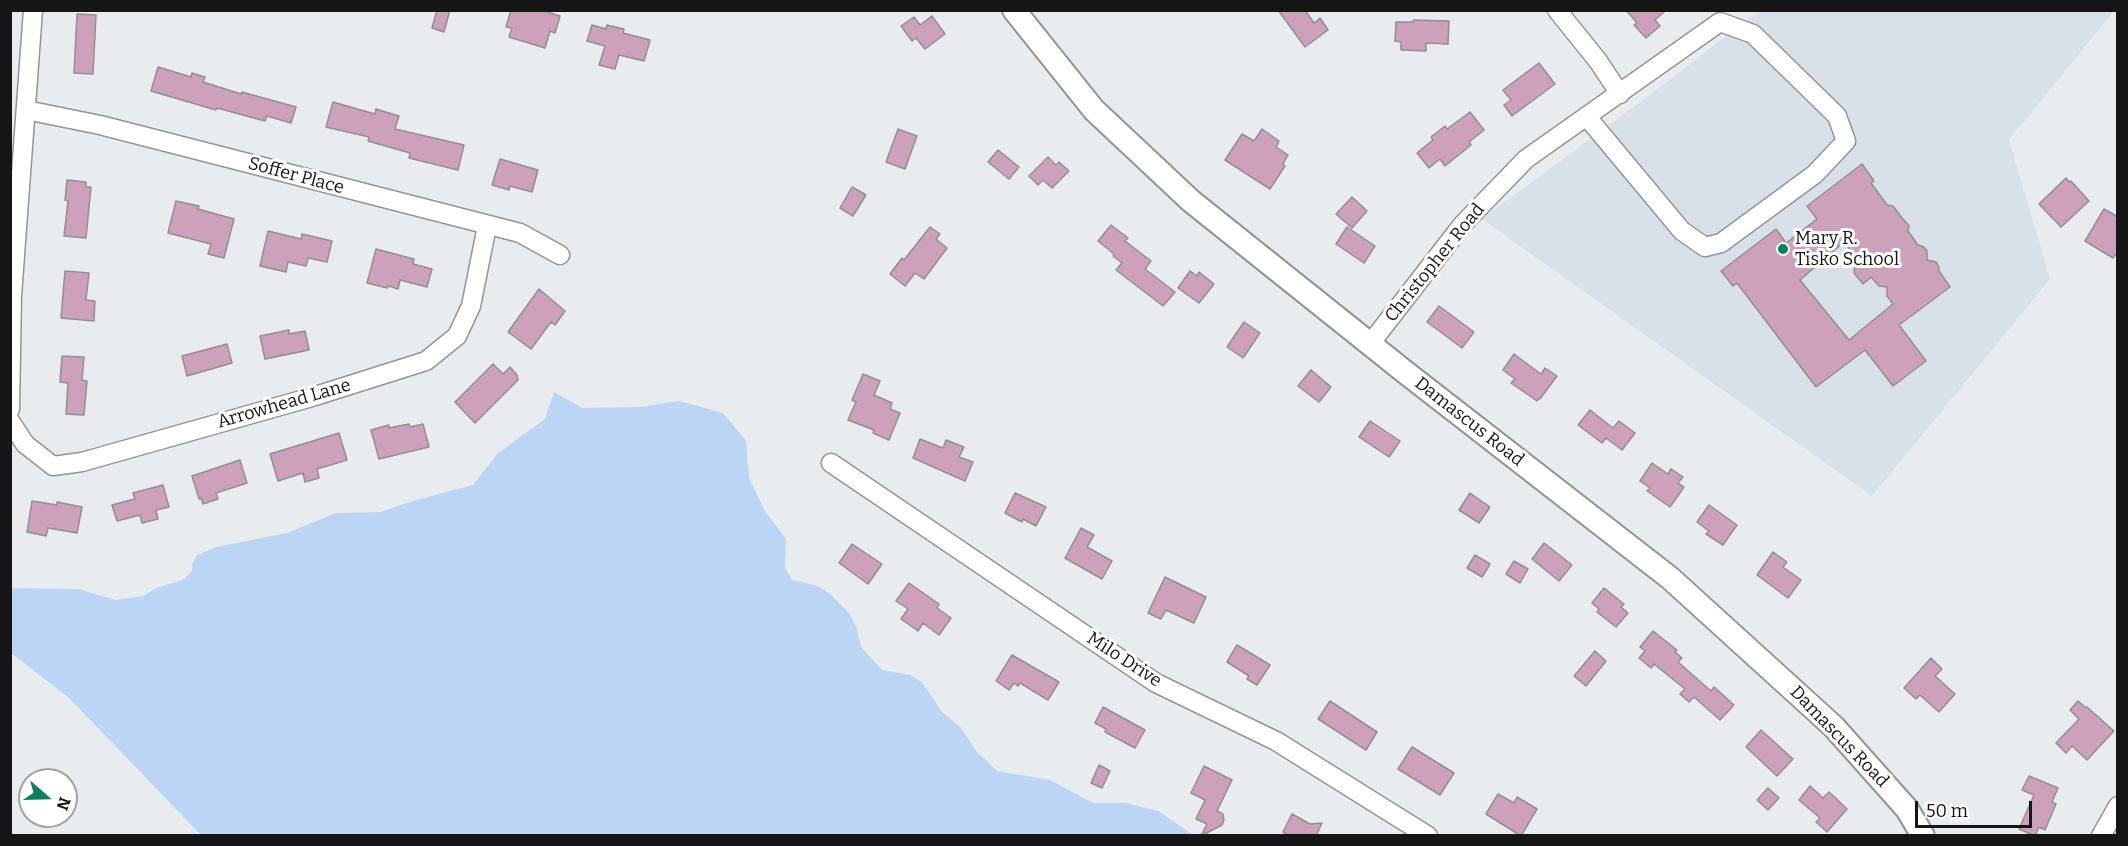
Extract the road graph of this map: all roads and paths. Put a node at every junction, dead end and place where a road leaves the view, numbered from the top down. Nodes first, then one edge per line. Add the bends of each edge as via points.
1 (33, 10) edge
2 (1014, 10) edge
3 (1557, 10) edge
4 (1620, 94) junction
5 (26, 110) junction
6 (1587, 117) junction
7 (487, 226) junction
8 (560, 255) dead end
9 (1370, 344) junction
10 (10, 409) edge
11 (10, 421) edge
12 (831, 464) dead end
13 (2118, 806) edge
14 (1428, 836) edge
15 (1923, 836) edge
16 (2101, 836) edge

1 - 5 street
2 - 9 street, Damascus Road via 1094,110 1191,201
3 - 4 street
4 - 6 street, Christopher Road
4 - 6 street, Christopher Road via 1720,22 1753,34 1837,116 1846,141 1815,174 1721,243 1705,247 1682,231
5 - 7 street, Soffer Place via 100,125
5 - 10 street via 12,296
6 - 9 street, Christopher Road via 1526,159 1463,224
7 - 8 street, Soffer Place via 520,233
7 - 11 street, Arrowhead Lane via 471,306 457,336 426,361 301,401 63,465 53,466 25,444
9 - 15 street, Damascus Road via 1670,578 1834,727 1907,809
12 - 14 street, Milo Drive via 1156,682 1276,741
13 - 16 street

